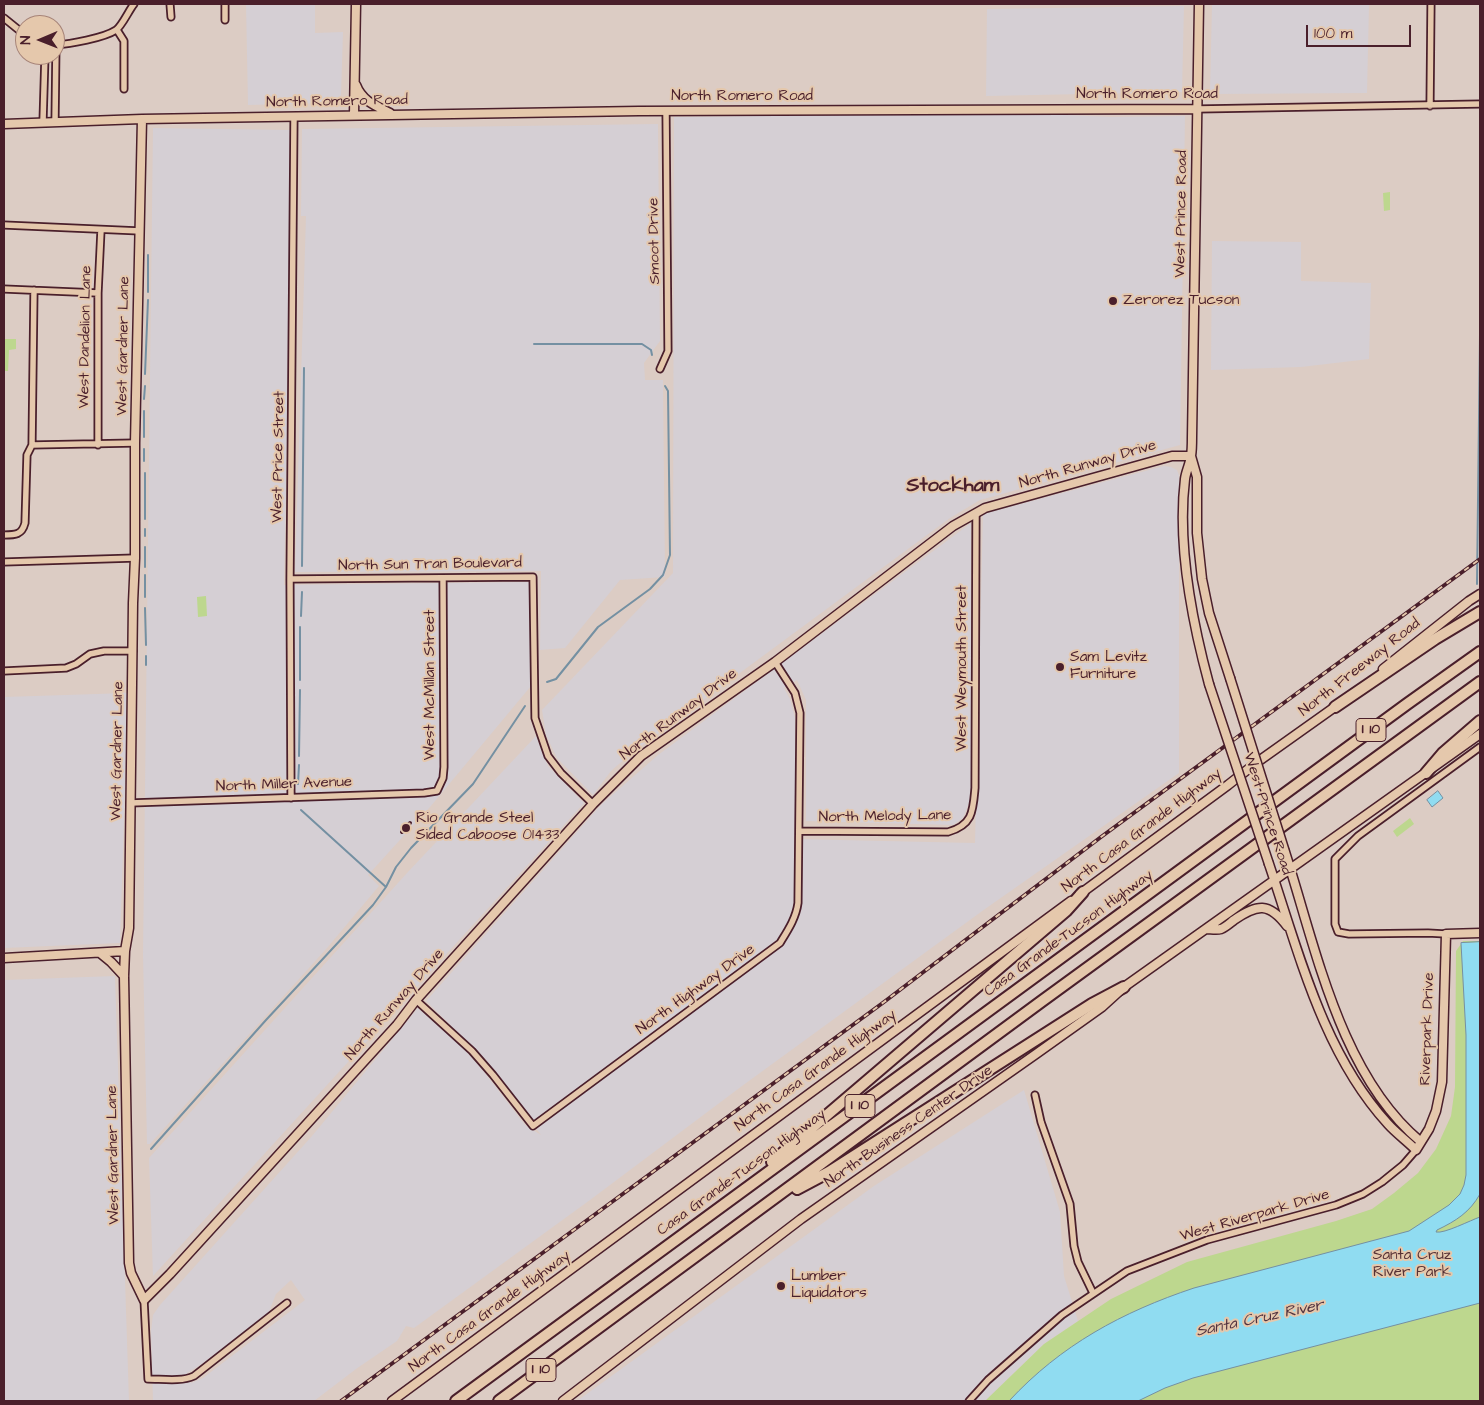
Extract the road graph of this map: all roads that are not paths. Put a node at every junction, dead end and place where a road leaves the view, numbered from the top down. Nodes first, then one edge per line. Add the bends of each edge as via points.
1 (134, 4) edge
2 (170, 4) edge
3 (225, 4) edge
4 (356, 4) edge
5 (1199, 4) edge
6 (1431, 4) edge
7 (171, 17) dead end
8 (4, 18) edge
9 (225, 20) dead end
10 (15, 27) edge
11 (117, 30) junction
12 (65, 44) edge
13 (45, 65) edge
14 (56, 65) edge
15 (355, 81) junction
16 (124, 89) dead end
17 (1480, 104) edge
18 (1430, 106) junction
19 (1198, 109) junction
20 (666, 111) junction
21 (392, 114) junction
22 (354, 115) junction
23 (294, 117) junction
24 (142, 119) junction
25 (43, 121) junction
26 (55, 122) junction
27 (4, 124) edge
28 (4, 225) edge
29 (101, 230) junction
30 (140, 231) junction
31 (4, 288) edge
32 (34, 290) junction
33 (98, 293) junction
34 (660, 368) dead end
35 (136, 443) junction
36 (98, 444) junction
37 (32, 445) junction
38 (1191, 456) junction
39 (976, 513) junction
40 (4, 535) edge
41 (135, 558) junction
42 (4, 562) edge
43 (443, 578) junction
44 (290, 579) junction
45 (1480, 594) edge
46 (1480, 612) edge
47 (133, 651) junction
48 (1480, 652) edge
49 (775, 662) junction
50 (4, 671) edge
51 (1480, 682) edge
52 (1335, 708) junction
53 (1480, 721) edge
54 (1480, 734) edge
55 (1480, 747) edge
56 (1256, 763) junction
57 (1426, 773) junction
58 (1241, 775) junction
59 (437, 791) joint
60 (291, 798) junction
61 (130, 803) junction
62 (593, 804) junction
63 (967, 822) joint
64 (800, 830) junction
65 (1291, 869) junction
66 (1275, 880) junction
67 (1083, 892) junction
68 (1206, 929) junction
69 (1292, 933) junction
70 (1480, 933) edge
71 (1446, 934) junction
72 (125, 951) junction
73 (100, 953) junction
74 (4, 958) edge
75 (124, 976) junction
76 (1124, 987) junction
77 (416, 1000) junction
78 (1035, 1095) dead end
79 (1421, 1142) junction
80 (1416, 1150) junction
81 (719, 1208) junction
82 (741, 1224) junction
83 (1093, 1293) junction
84 (144, 1300) junction
85 (287, 1304) dead end
86 (392, 1401) edge
87 (456, 1401) edge
88 (499, 1401) edge
89 (563, 1401) edge
90 (970, 1401) edge

1 - 11 street
2 - 7 street
3 - 9 street
4 - 15 street
5 - 19 street, West Prince Road
6 - 18 street
8 - 10 street
11 - 12 street
11 - 16 street via 124,41
13 - 25 street
14 - 26 street
15 - 21 street via 368,102
15 - 22 street
17 - 18 street, North Romero Road
18 - 19 street, North Romero Road
19 - 20 street, North Romero Road
19 - 38 street, West Prince Road
20 - 21 street, North Romero Road
20 - 34 street, Smoot Drive via 668,351
21 - 22 street, North Romero Road
22 - 23 street, North Romero Road
23 - 24 street, North Romero Road
23 - 44 street, West Price Street
24 - 26 street, North Romero Road
24 - 30 street, West Gardner Lane
25 - 26 street, North Romero Road
25 - 27 street, North Romero Road
28 - 29 street
29 - 30 street
29 - 33 street, West Dandelion Lane
30 - 35 street, West Gardner Lane
31 - 32 street
32 - 33 street
32 - 37 street
33 - 36 street, West Dandelion Lane
35 - 36 street
35 - 41 street, West Gardner Lane
36 - 37 street
37 - 40 street via 27,455 25,523 16,535
38 - 39 street, North Runway Drive via 1172,456
38 - 56 street, West Prince Road, bridge via 1197,477 1197,533 1209,613
38 - 58 street, West Prince Road, bridge via 1185,477 1188,586 1209,684
39 - 49 street, North Runway Drive via 952,526
39 - 63 street, West Weymouth Street via 975,788 972,815
41 - 42 street
41 - 47 street, West Gardner Lane
43 - 44 street, North Sun Tran Boulevard
43 - 59 street, West McMillan Street via 444,767
43 - 62 street, North Sun Tran Boulevard via 533,577 535,718 548,756
44 - 60 street, West Price Street
45 - 52 street, North Freeway Road
46 - 52 highway
47 - 50 street via 90,654 66,668
47 - 61 street, West Gardner Lane
48 - 81 highway, Casa Grande-Tucson Highway / I 10
49 - 62 street, North Runway Drive via 641,756
49 - 64 street, North Highway Drive via 795,693 800,713
51 - 82 highway, I 10
52 - 56 street, North Freeway Road
53 - 57 highway via 1443,753
54 - 57 street
55 - 71 street via 1358,836 1335,858 1335,924 1338,932
56 - 58 street, North Casa Grande Highway
56 - 65 street, West Prince Road, bridge
57 - 65 street
58 - 66 street, West Prince Road, bridge
58 - 67 street, North Casa Grande Highway
59 - 60 street, North Miller Avenue
60 - 61 street, North Miller Avenue
61 - 72 street, West Gardner Lane via 129,928
62 - 77 street, North Runway Drive
63 - 64 street, North Melody Lane via 948,832
64 - 77 street, North Highway Drive via 797,911 780,943 533,1126 472,1051
65 - 66 street
65 - 79 street, West Prince Road via 1336,1016 1352,1050 1386,1106
66 - 68 street, North Business Center Drive
66 - 69 street, West Prince Road
67 - 81 highway via 1066,911
67 - 86 street, North Casa Grande Highway
68 - 69 street via 1220,930 1260,906 1281,918
68 - 76 street, North Business Center Drive
69 - 80 street, West Prince Road via 1330,1036 1359,1087 1388,1124
70 - 71 street
71 - 79 street, Riverpark Drive via 1442,1082 1436,1111
72 - 73 street
72 - 75 street, West Gardner Lane
73 - 74 street
73 - 75 street
75 - 84 street, West Gardner Lane via 129,1263
76 - 82 highway
76 - 89 street, North Business Center Drive via 1102,1008 801,1219
77 - 84 street, North Runway Drive via 397,1025
78 - 83 street via 1041,1122 1070,1204 1078,1262
79 - 80 street, Riverpark Drive
80 - 83 street, West Riverpark Drive via 1394,1173 1363,1194 1336,1206 1207,1240 1127,1271
81 - 87 highway, Casa Grande-Tucson Highway / I 10
82 - 88 highway, I 10
83 - 90 street, West Riverpark Drive via 1026,1345
84 - 85 street, West Gardner Lane via 148,1379 194,1376

